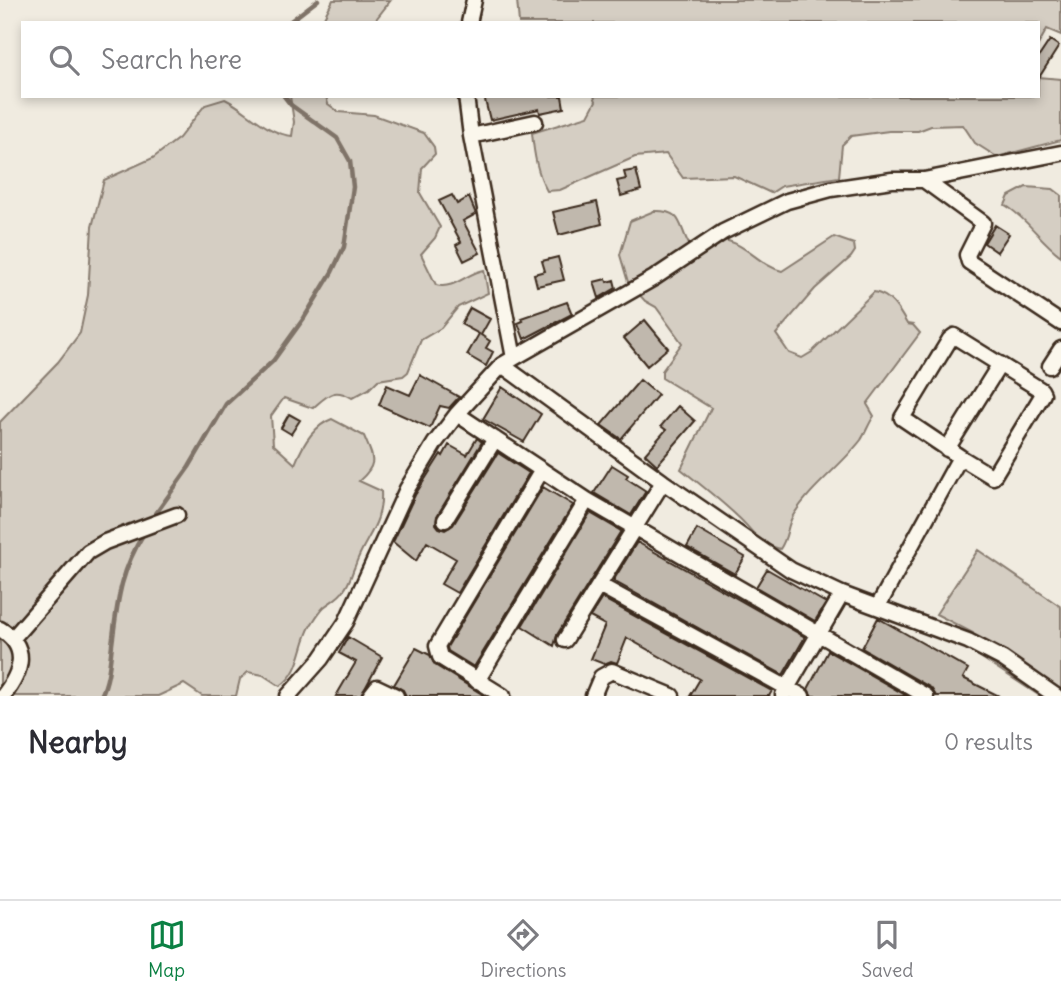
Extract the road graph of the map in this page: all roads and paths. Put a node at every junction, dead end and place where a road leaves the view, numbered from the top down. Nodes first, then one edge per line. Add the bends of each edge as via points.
1 (474, 0) edge
2 (469, 21) edge
3 (466, 98) edge
4 (535, 122) dead end
5 (471, 136) junction
6 (1061, 153) edge
7 (924, 180) junction
8 (1061, 323) edge
9 (1061, 349) edge
10 (508, 362) junction
11 (1000, 364) junction
12 (1050, 366) dead end
13 (457, 414) junction
14 (495, 439) junction
15 (947, 449) junction
16 (960, 457) junction
17 (542, 470) junction
18 (663, 482) junction
19 (587, 500) junction
20 (177, 515) dead end
21 (445, 520) dead end
22 (634, 527) junction
23 (599, 585) junction
24 (842, 594) junction
25 (878, 606) junction
26 (0, 629) edge
27 (819, 634) junction
28 (13, 638) junction
29 (565, 640) dead end
30 (477, 681) junction
31 (785, 692) edge
32 (3, 696) edge
33 (288, 696) edge
34 (370, 696) edge
35 (396, 696) edge
36 (503, 696) edge
37 (593, 696) edge
38 (671, 696) edge
39 (802, 696) edge
40 (926, 696) edge
41 (1056, 696) edge

1 - 2 street
3 - 5 street
4 - 5 street
5 - 10 street
6 - 7 street
7 - 8 street via 983,223 967,255 969,262
7 - 10 street via 831,189 762,211
9 - 12 street
10 - 13 street
10 - 18 street
11 - 15 street
11 - 15 street via 952,337 909,404 902,419
11 - 16 street via 1041,390 1042,398 993,477
13 - 14 street
13 - 33 street via 407,489 346,622
14 - 17 street
14 - 21 street
15 - 16 street
16 - 25 street
17 - 19 street
17 - 30 street via 438,643 440,657
18 - 22 street
18 - 24 street via 771,558
19 - 22 street
19 - 30 street
20 - 28 street via 88,552
22 - 23 street
22 - 27 street
23 - 29 street
23 - 31 street
24 - 25 street
24 - 27 street
25 - 41 street via 988,650
26 - 28 street
27 - 31 street
27 - 40 street
28 - 32 street via 19,645 19,670
30 - 36 street
31 - 39 street
34 - 35 street via 377,687
37 - 38 street via 601,677 612,671

